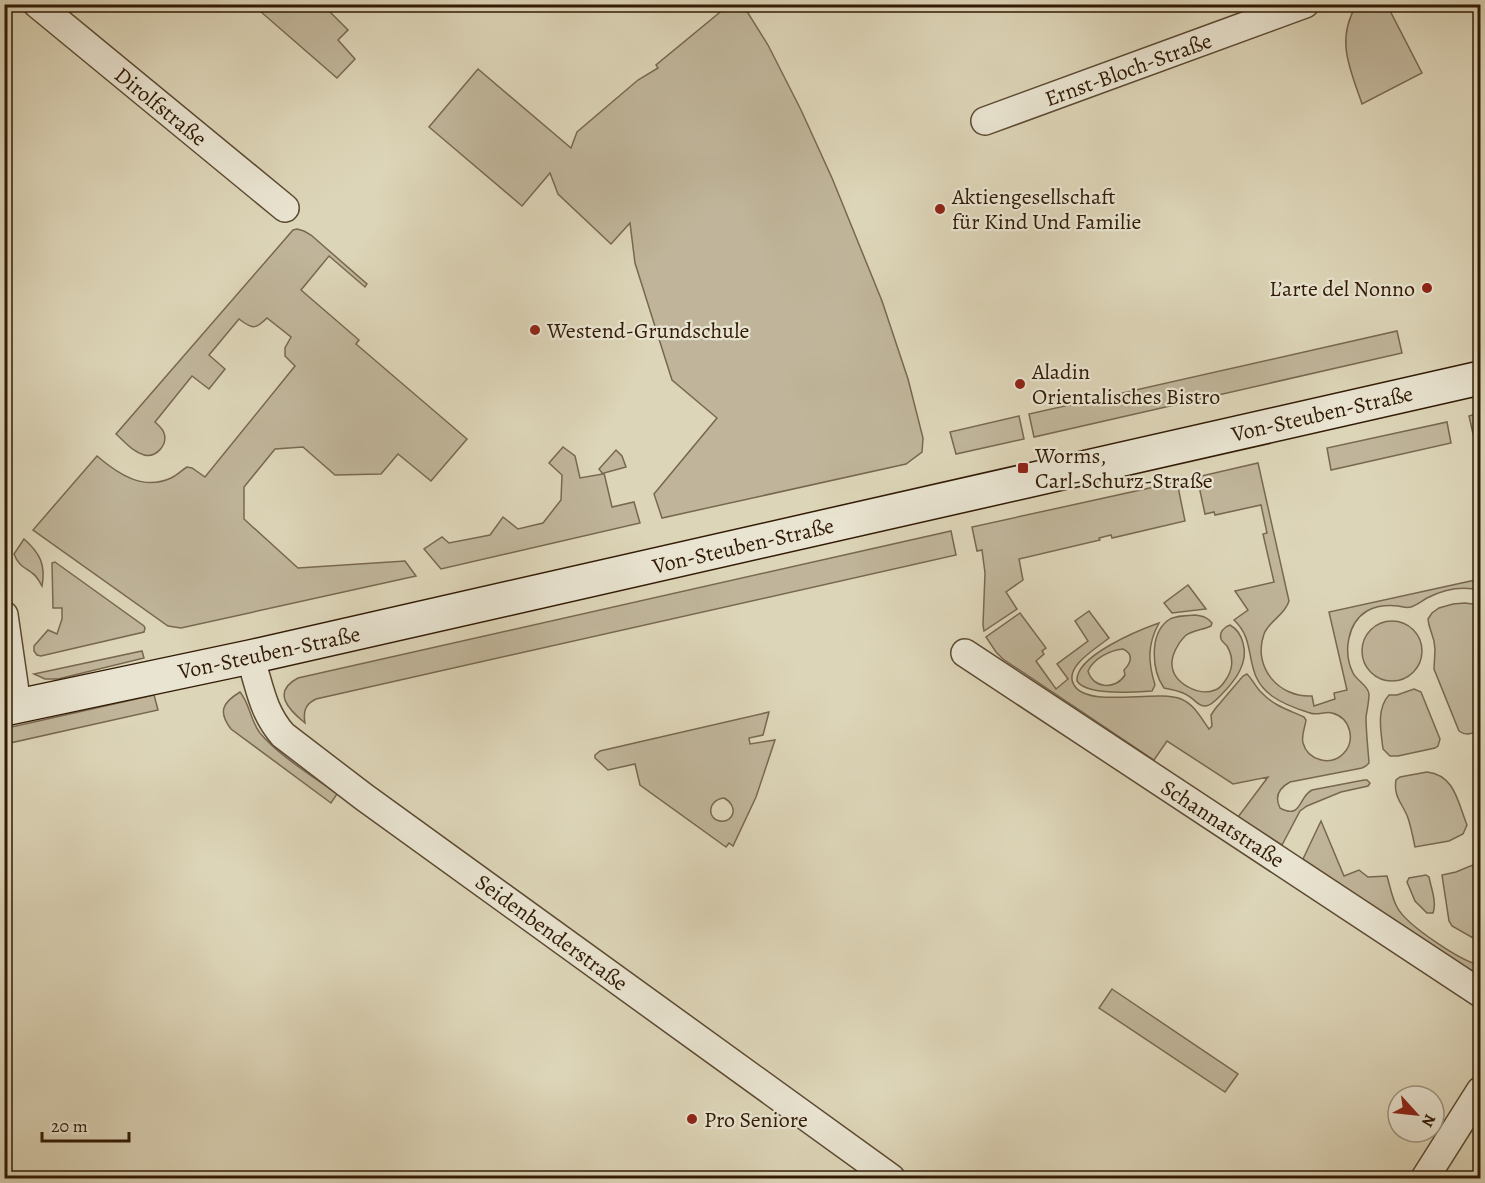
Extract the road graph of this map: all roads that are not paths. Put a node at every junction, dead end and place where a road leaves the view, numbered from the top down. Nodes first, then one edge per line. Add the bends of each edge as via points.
1 (37, 4) edge
2 (1305, 4) edge
3 (985, 121) dead end
4 (285, 208) dead end
5 (1480, 378) edge
6 (4, 615) edge
7 (965, 653) dead end
8 (250, 657) junction
9 (11, 707) edge
10 (1480, 993) edge
11 (1480, 1091) edge
12 (891, 1179) edge
13 (1425, 1179) edge

1 - 4 street, Dirolfstraße
2 - 3 street, Ernst-Bloch-Straße
5 - 8 street, Von-Steuben-Straße
6 - 9 street
7 - 10 street, Schannatstraße
8 - 9 street, Von-Steuben-Straße
8 - 12 street, Seidenbenderstraße via 266,709 284,735
11 - 13 street

